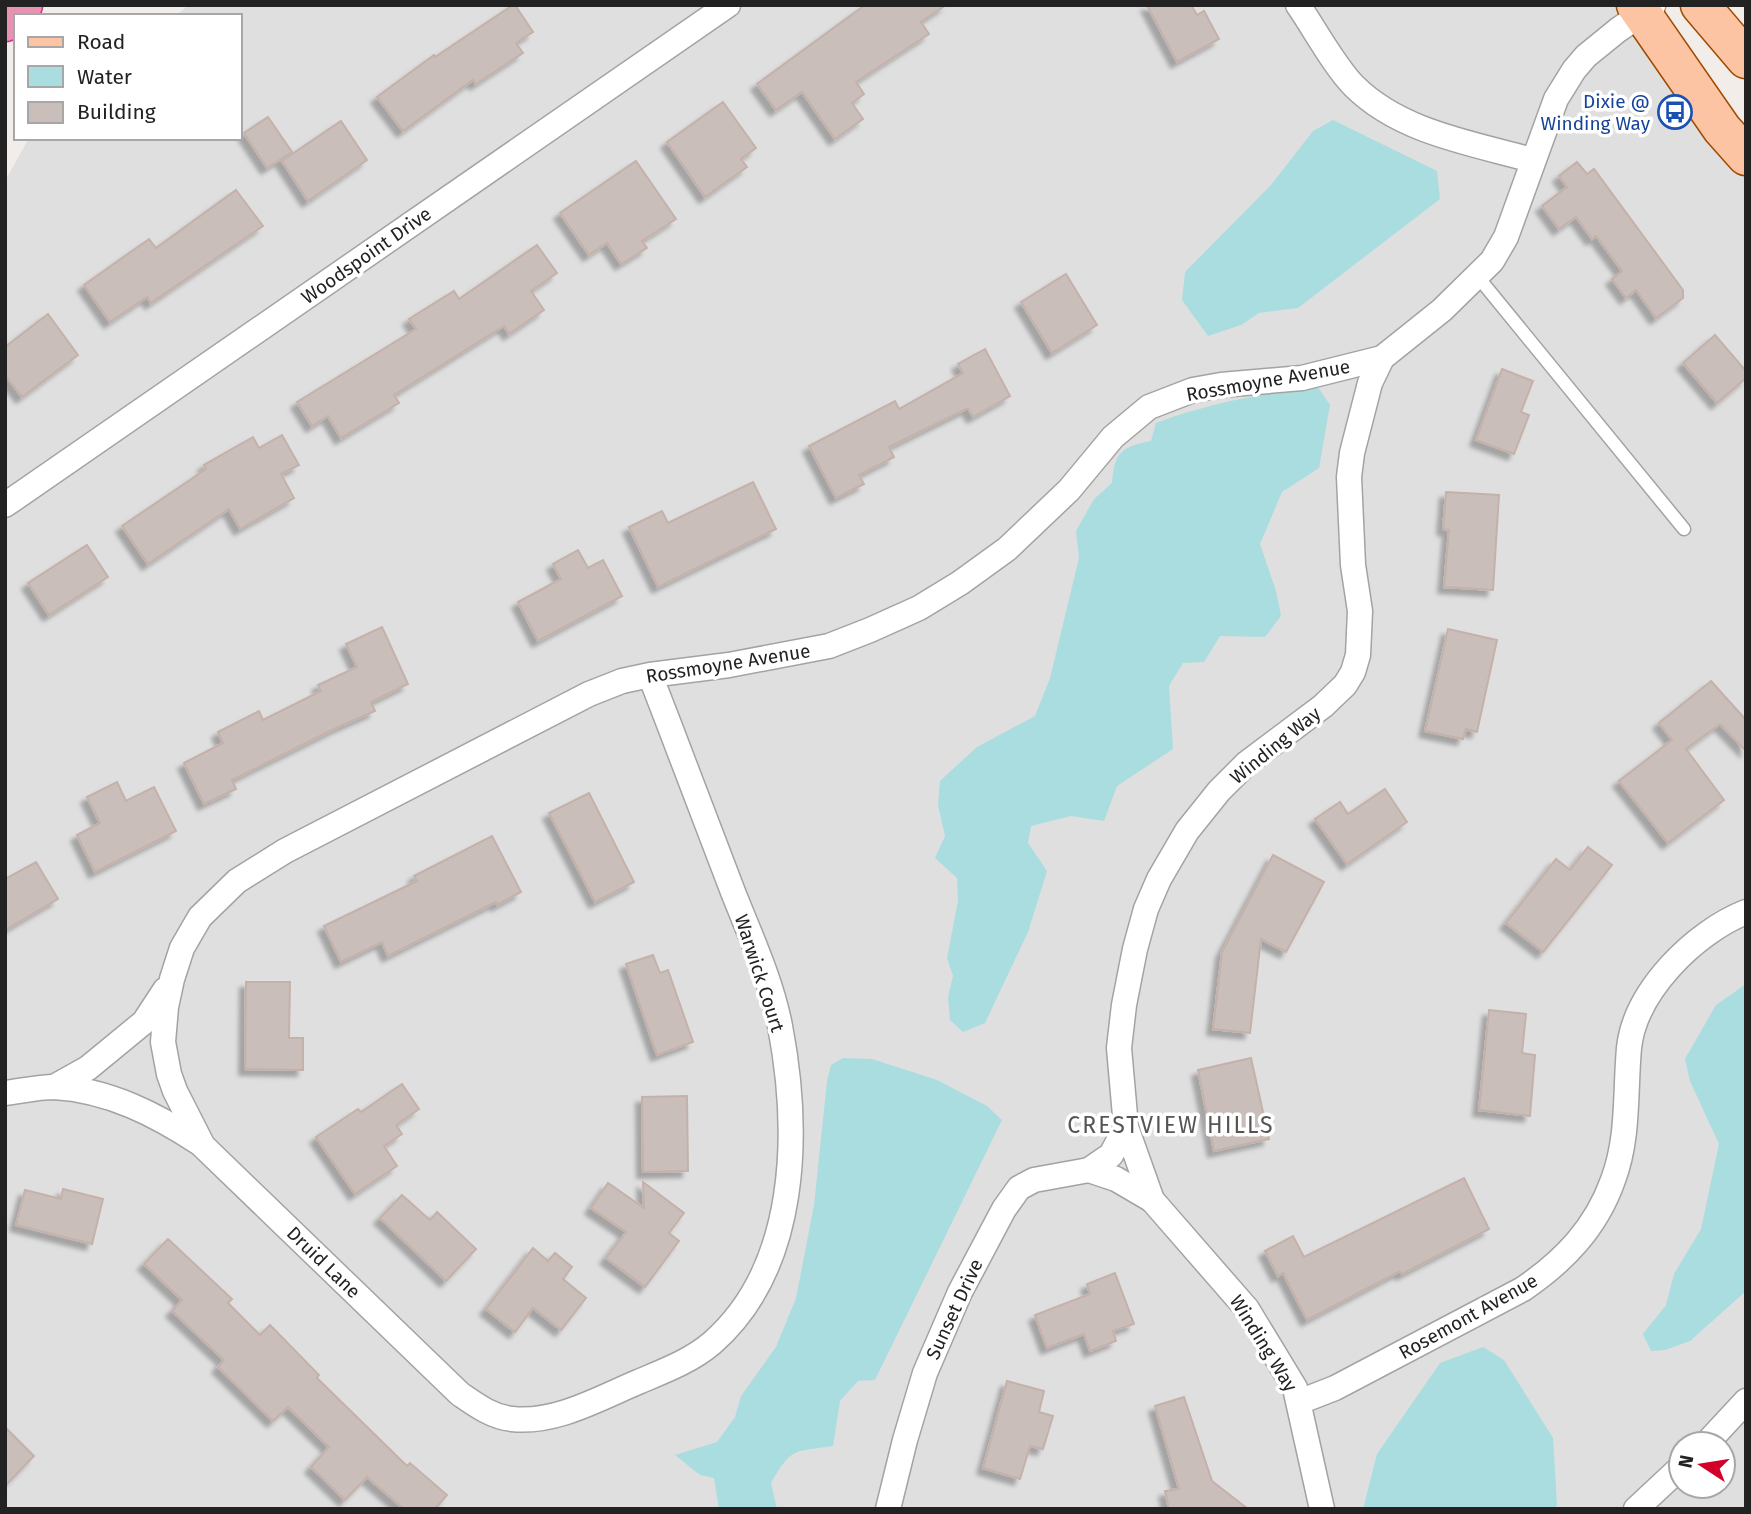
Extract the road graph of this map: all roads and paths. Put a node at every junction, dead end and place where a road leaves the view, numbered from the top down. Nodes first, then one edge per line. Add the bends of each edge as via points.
1 (23, 5) edge
2 (728, 5) edge
3 (1298, 5) edge
4 (1700, 5) edge
5 (1643, 8) edge
6 (5, 22) edge
7 (1746, 59) edge
8 (1746, 156) edge
9 (1532, 160) junction
10 (1478, 277) junction
11 (1382, 358) junction
12 (5, 505) edge
13 (1684, 529) dead end
14 (650, 674) junction
15 (1746, 912) edge
16 (172, 979) junction
17 (169, 1074) joint
18 (54, 1087) junction
19 (5, 1093) edge
20 (1126, 1127) junction
21 (203, 1146) junction
22 (1089, 1170) junction
23 (1152, 1200) junction
24 (1746, 1401) edge
25 (1299, 1402) junction
26 (511, 1419) joint
27 (1719, 1430) edge
28 (1667, 1480) edge
29 (888, 1509) edge
30 (1322, 1509) edge
31 (1636, 1509) edge

1 - 6 highway
2 - 12 street, Woodspoint Drive
3 - 9 street via 1351,83 1389,113 1439,135
4 - 7 main road
5 - 8 main road via 1722,129
5 - 9 street, Winding Way via 1574,70 1556,99
9 - 10 street, Winding Way via 1506,237
10 - 11 street, Winding Way
10 - 13 lane
11 - 14 street, Rossmoyne Avenue via 1302,378 1193,390 1149,407 1113,437 1069,490 1007,549 919,608 828,646 729,666
11 - 20 street, Winding Way via 1370,383 1349,477 1360,611 1353,671 1323,706 1219,791 1187,831 1159,879 1135,948 1124,1005 1119,1048
14 - 16 street, Rossmoyne Avenue via 589,694 285,850 237,881 200,917
14 - 26 street, Warwick Court via 763,969 779,1024 791,1108 791,1157 782,1221 749,1299 732,1324 710,1344 676,1366 565,1412
15 - 25 street, Rosemont Avenue via 1692,944 1671,965 1637,1021 1630,1045 1621,1154 1590,1227 1570,1252 1523,1289 1335,1388
16 - 17 street, Rossmoyne Avenue via 163,1042
16 - 18 street, Rossmoyne Avenue via 144,1022 88,1068
17 - 21 street, Druid Lane
18 - 19 street, Rossmoyne Avenue
18 - 21 street, Rossmoyne Avenue via 133,1105
20 - 22 street via 1111,1155
20 - 23 street, Winding Way
21 - 26 street, Druid Lane via 460,1394 485,1411
22 - 23 street
22 - 29 street, Sunset Drive via 1034,1180 1019,1188 1004,1209 960,1292 925,1373
23 - 25 street, Winding Way via 1247,1309
24 - 27 street
25 - 30 street, Winding Way
28 - 31 street

